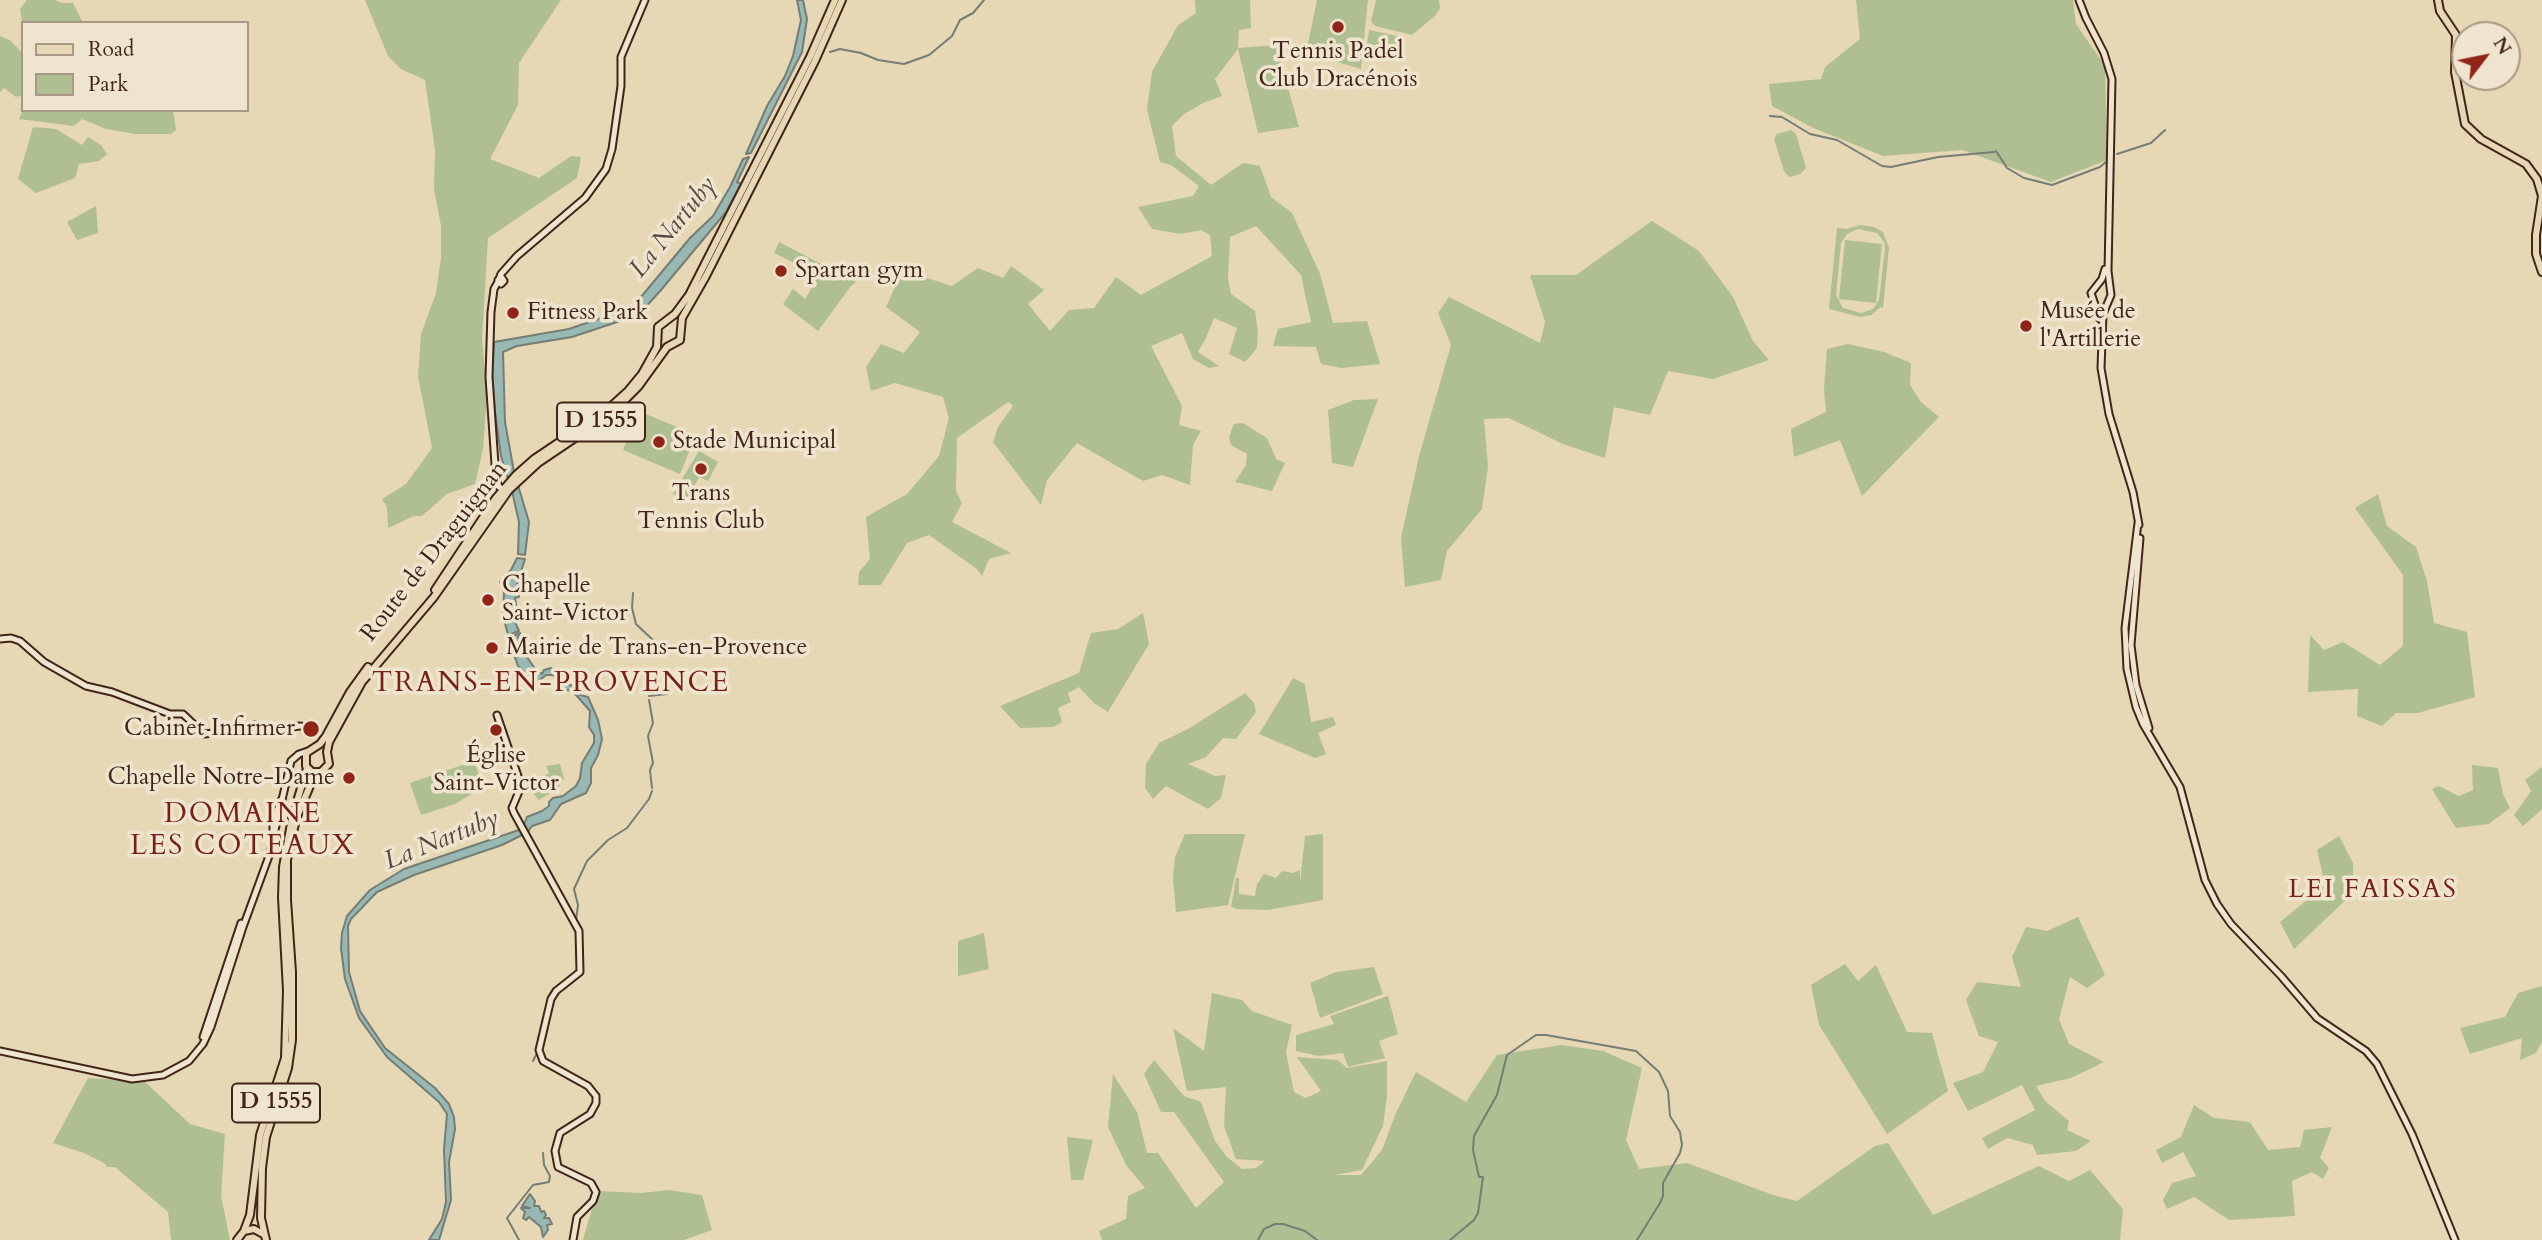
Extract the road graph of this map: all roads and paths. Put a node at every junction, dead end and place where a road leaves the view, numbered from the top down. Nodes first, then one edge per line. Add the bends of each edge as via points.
1 (645, 0) edge
2 (835, 0) edge
3 (842, 0) edge
4 (2079, 0) edge
5 (2438, 0) edge
6 (2542, 196) edge
7 (2109, 254) junction
8 (2542, 272) edge
9 (2098, 284) junction
10 (2108, 287) junction
11 (2094, 302) junction
12 (2106, 303) junction
13 (667, 321) junction
14 (2102, 326) junction
15 (681, 328) junction
16 (659, 339) junction
17 (669, 345) junction
18 (509, 485) junction
19 (0, 639) edge
20 (497, 715) dead end
21 (301, 726) dead end
22 (316, 747) junction
23 (308, 751) junction
24 (327, 752) junction
25 (289, 765) junction
26 (306, 766) junction
27 (319, 772) junction
28 (0, 1051) edge
29 (244, 1231) junction
30 (265, 1237) edge
31 (237, 1240) edge
32 (573, 1240) edge
33 (2455, 1240) edge

1 - 18 street via 621,57 621,86 606,169 585,198 517,256 494,293 489,377 496,475
2 - 13 main road via 689,295
3 - 15 main road via 682,318
4 - 7 street via 2112,79
5 - 6 main road via 2456,35 2455,72 2465,124 2480,139 2526,163
6 - 8 main road via 2536,224 2536,254
7 - 9 street
7 - 10 street
9 - 10 street
9 - 11 street via 2091,293
10 - 12 street via 2111,295
11 - 12 street
11 - 14 street
12 - 14 street
13 - 15 main road
13 - 16 main road via 659,327
14 - 33 street via 2104,395 2138,523 2124,649 2136,707 2180,787 2205,880 2217,904 2317,1018 2366,1051 2377,1064 2412,1134
15 - 17 main road via 680,340
16 - 17 main road
16 - 18 main road, Route de Draguignan / D 1555 via 650,362 618,401 534,459
17 - 18 main road, Route de Draguignan / D 1555 via 622,404
18 - 22 main road, Route de Draguignan / D 1555 via 431,595 358,679
18 - 24 main road, Route de Draguignan / D 1555 via 434,597 362,682
19 - 21 street via 20,641 44,662 86,686 183,715 204,734 254,725
20 - 32 street via 520,782 512,808 579,931 580,972 551,999 540,1050 542,1061 588,1086 596,1096 590,1114 560,1133 555,1151 558,1167 591,1183 596,1192 576,1217
22 - 23 main road
22 - 24 main road
23 - 25 street
23 - 26 main road
24 - 27 main road via 329,764
25 - 26 street via 298,760
25 - 28 street via 272,845 211,1027 194,1056 163,1075 132,1079
26 - 27 main road
26 - 29 main road, D 1555 via 283,867 286,1049 260,1135
27 - 30 main road, D 1555 via 296,819 287,860 292,1040 288,1068 265,1136
29 - 30 main road via 254,1229
29 - 31 main road

